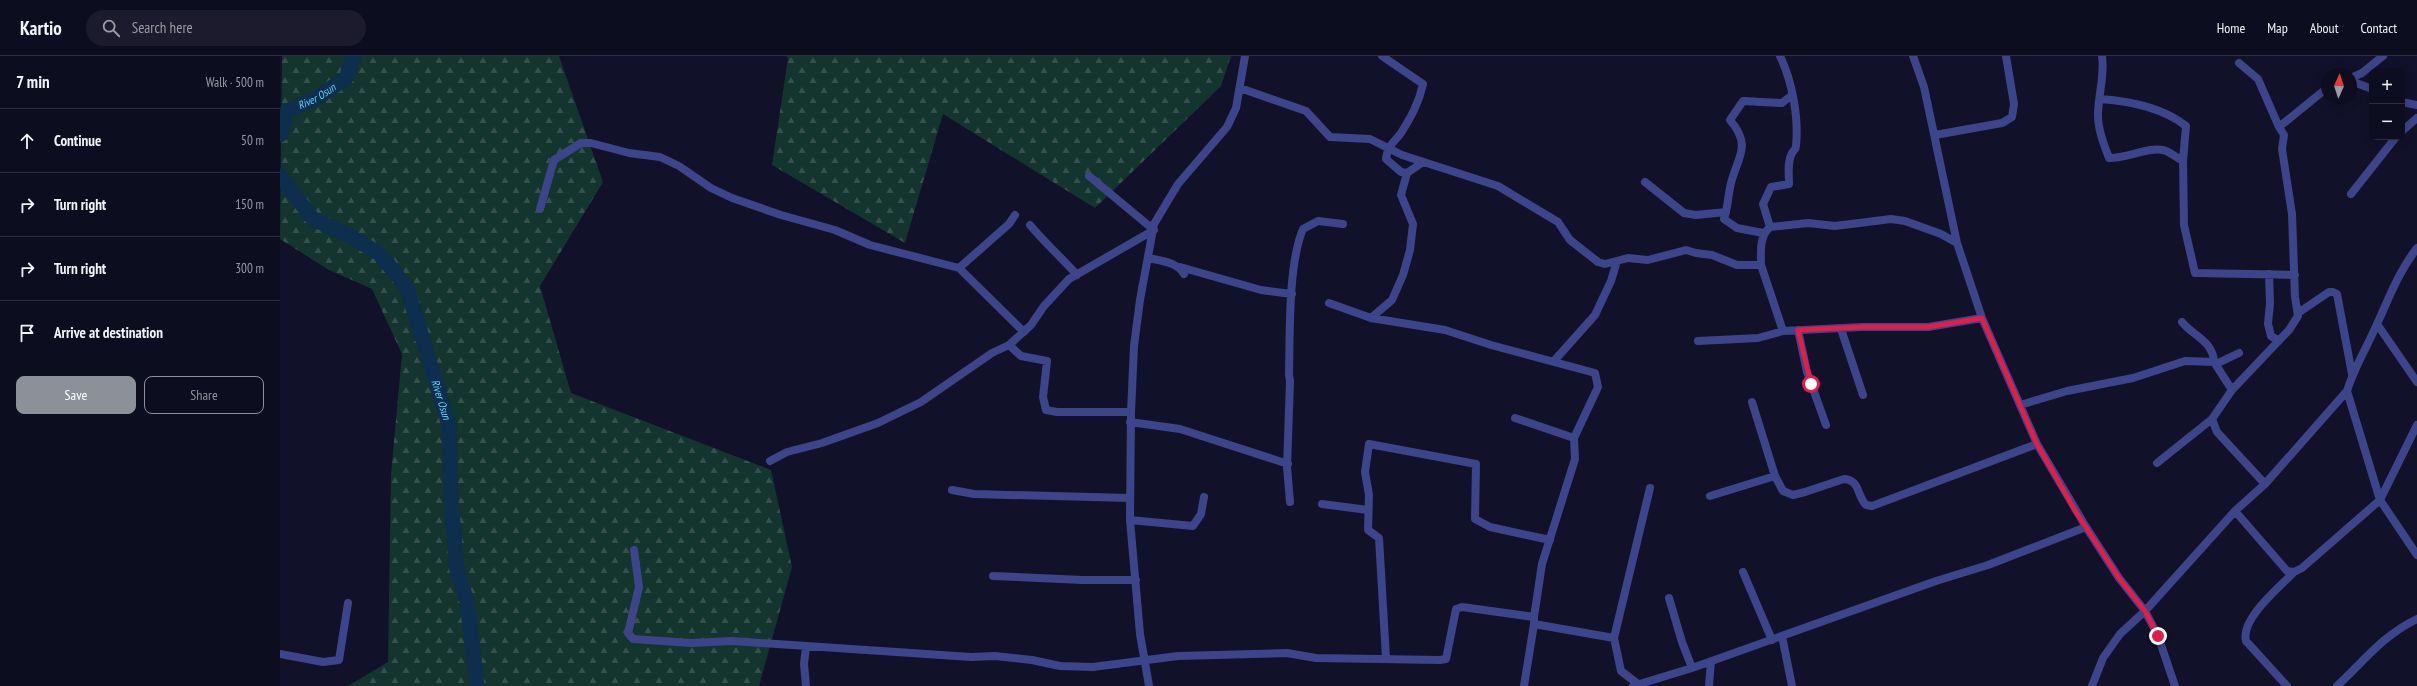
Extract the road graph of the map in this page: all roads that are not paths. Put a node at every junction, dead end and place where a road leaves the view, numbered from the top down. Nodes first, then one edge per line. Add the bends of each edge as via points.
1 (1245, 56) edge
2 (1382, 56) edge
3 (1780, 56) edge
4 (1913, 56) edge
5 (2006, 56) edge
6 (2102, 56) edge
7 (2383, 56) edge
8 (2239, 63) dead end
9 (2362, 73) junction
10 (2357, 76) edge
11 (2357, 82) edge
12 (2369, 87) edge
13 (1240, 88) junction
14 (2321, 93) edge
15 (1792, 95) junction
16 (2100, 98) junction
17 (2405, 103) edge
18 (2417, 105) edge
19 (2417, 118) edge
20 (2280, 127) junction
21 (2405, 128) edge
22 (1935, 135) junction
23 (2394, 140) edge
24 (1387, 148) junction
25 (2183, 161) junction
26 (1424, 162) junction
27 (1407, 173) junction
28 (1089, 176) dead end
29 (1645, 182) dead end
30 (2351, 194) dead end
31 (540, 209) dead end
32 (1726, 212) junction
33 (1015, 215) dead end
34 (1343, 224) dead end
35 (1030, 225) dead end
36 (1770, 227) junction
37 (1154, 230) junction
38 (1763, 233) junction
39 (1957, 243) junction
40 (2416, 254) edge
41 (1148, 258) junction
42 (1616, 261) junction
43 (1761, 266) junction
44 (959, 268) junction
45 (2269, 274) junction
46 (1077, 275) junction
47 (2295, 275) junction
48 (1292, 294) junction
49 (1329, 303) dead end
50 (2298, 313) junction
51 (1371, 318) junction
52 (1982, 318) junction
53 (2182, 322) dead end
54 (2378, 324) junction
55 (1841, 329) junction
56 (1783, 330) junction
57 (1798, 330) junction
58 (1024, 332) junction
59 (1698, 341) dead end
60 (2279, 341) junction
61 (1009, 345) junction
62 (2239, 353) dead end
63 (1554, 361) junction
64 (2215, 363) junction
65 (2352, 374) junction
66 (2417, 382) edge
67 (2232, 390) junction
68 (2347, 391) junction
69 (1864, 395) dead end
70 (1752, 402) dead end
71 (2020, 405) junction
72 (1131, 412) junction
73 (1515, 418) dead end
74 (2212, 419) junction
75 (1130, 422) junction
76 (1826, 425) dead end
77 (2417, 426) edge
78 (1574, 438) junction
79 (2037, 444) junction
80 (770, 461) dead end
81 (2157, 463) dead end
82 (1288, 464) junction
83 (1775, 476) junction
84 (2264, 484) junction
85 (1650, 488) dead end
86 (952, 490) dead end
87 (1710, 496) dead end
88 (1204, 497) dead end
89 (1130, 498) junction
90 (2380, 500) junction
91 (1290, 502) dead end
92 (1322, 504) dead end
93 (1368, 510) junction
94 (2235, 511) junction
95 (1130, 520) junction
96 (2086, 527) junction
97 (1550, 540) junction
98 (634, 550) dead end
99 (2417, 555) edge
100 (1743, 572) dead end
101 (2294, 572) junction
102 (993, 576) dead end
103 (1136, 580) junction
104 (1669, 598) dead end
105 (348, 603) dead end
106 (2145, 611) junction
107 (2417, 619) edge
108 (1534, 620) junction
109 (1782, 636) junction
110 (1614, 638) junction
111 (1772, 640) junction
112 (806, 648) junction
113 (280, 654) edge
114 (1386, 658) junction
115 (1146, 659) junction
116 (1711, 661) junction
117 (1692, 668) junction
118 (1635, 685) edge
119 (806, 686) edge
120 (1149, 686) edge
121 (1524, 686) edge
122 (1708, 686) edge
123 (1792, 686) edge
124 (2092, 686) edge
125 (2176, 686) edge
126 (2287, 686) edge
127 (2337, 686) edge

1 - 13 street
2 - 24 street via 1423,84 1419,102 1411,117
3 - 15 street via 1788,74
4 - 22 street via 1924,87
5 - 22 street via 2014,104 2012,117 2002,123
6 - 16 street via 2104,71
7 - 9 street
8 - 20 street via 2258,79
9 - 10 street
9 - 12 street
11 - 12 street
13 - 24 street via 1306,111 1330,137 1370,139
13 - 37 street via 1236,108 1227,127 1178,184 1154,224
14 - 20 street
15 - 32 street via 1782,103 1743,101 1730,120 1738,129 1743,152 1731,183
15 - 36 street via 1797,124 1796,148 1791,154 1788,168 1789,184 1771,187 1763,204
16 - 25 street via 2150,108 2176,118 2186,126
16 - 25 street via 2098,117 2110,158 2137,155 2146,150 2164,150
17 - 18 street
19 - 21 street
20 - 47 street via 2284,135 2282,149 2292,214
22 - 39 street
23 - 30 street
24 - 26 street
24 - 27 street via 1386,159 1401,172
25 - 45 street via 2184,225 2195,273
26 - 27 street
26 - 42 street via 1498,186 1558,222 1570,240 1590,258 1605,264
27 - 51 street via 1401,195 1413,224 1410,250 1392,300
28 - 37 street
29 - 32 street via 1684,213 1696,215
31 - 44 street via 554,160 581,143 591,143 629,153 660,157 680,166 711,188 732,198 835,230 870,245
32 - 38 street via 1724,219 1737,228
33 - 44 street via 1009,224
34 - 48 street via 1318,221 1303,229 1299,239
35 - 46 street
36 - 38 street
36 - 39 street via 1808,223 1835,226 1891,219 1905,221 1941,234
37 - 41 street
37 - 46 street
38 - 43 street
39 - 52 street
40 - 54 street via 2392,289
41 - 48 street via 1182,271 1261,290
41 - 72 street via 1134,346
42 - 43 street via 1628,258 1648,260 1686,250 1712,255 1737,265
42 - 63 street via 1611,280 1595,315
43 - 56 street
44 - 58 street
45 - 47 street
45 - 60 street via 2268,324 2270,336
46 - 58 street via 1069,279
47 - 50 street
48 - 82 street
49 - 51 street
50 - 60 street via 2297,320
50 - 65 street via 2329,292 2337,294
51 - 63 street via 1445,330
52 - 55 street via 1928,327
52 - 71 street
53 - 64 street via 2187,330 2205,341
54 - 65 street
54 - 66 street
55 - 57 street
55 - 69 street
56 - 57 street
56 - 59 street via 1758,338
57 - 76 street via 1807,372
58 - 61 street
60 - 67 street
61 - 72 street via 1021,356 1047,361 1043,397 1046,410
61 - 80 street via 992,353 920,402 878,423 822,443 787,452
62 - 64 street
63 - 78 street via 1594,373 1598,387
64 - 67 street
64 - 71 street via 2185,361 2140,376 2067,391
65 - 68 street
67 - 74 street
68 - 84 street
68 - 90 street
70 - 83 street
71 - 79 street
72 - 75 street
73 - 78 street
74 - 81 street
74 - 84 street via 2217,432
75 - 82 street via 1180,429
75 - 89 street
77 - 90 street
78 - 97 street via 1575,459
79 - 83 street via 1872,506 1862,501 1856,484 1850,479 1793,495 1783,491
79 - 96 street
82 - 91 street
83 - 87 street
84 - 94 street
85 - 110 street
86 - 89 street via 974,494
88 - 95 street via 1201,514 1193,526
89 - 95 street
90 - 99 street
90 - 101 street via 2302,568
92 - 93 street
93 - 97 street via 1369,495 1365,472 1368,444 1476,464 1475,519 1490,528
93 - 114 street via 1368,530 1380,538
94 - 101 street via 2287,571
94 - 106 street
95 - 103 street
96 - 106 street via 2119,578
96 - 109 street via 1988,565
97 - 108 street via 1542,564
98 - 112 street via 639,587 631,616 629,637 654,641 732,641
100 - 111 street
101 - 126 street via 2263,603 2244,634 2246,641
102 - 103 street
103 - 115 street via 1140,634
104 - 117 street
105 - 113 street via 339,660 323,662
106 - 124 street via 2111,646 2103,658
106 - 125 street via 2158,636
107 - 127 street via 2398,628 2380,642
108 - 110 street
108 - 114 street via 1462,607 1456,609 1453,616 1446,659
108 - 121 street
109 - 111 street
109 - 123 street
110 - 118 street via 1621,671
111 - 116 street
112 - 115 street via 971,657 995,656 1060,666 1093,667
112 - 119 street
114 - 115 street via 1316,658 1287,653
115 - 120 street
116 - 117 street
116 - 122 street
117 - 118 street

